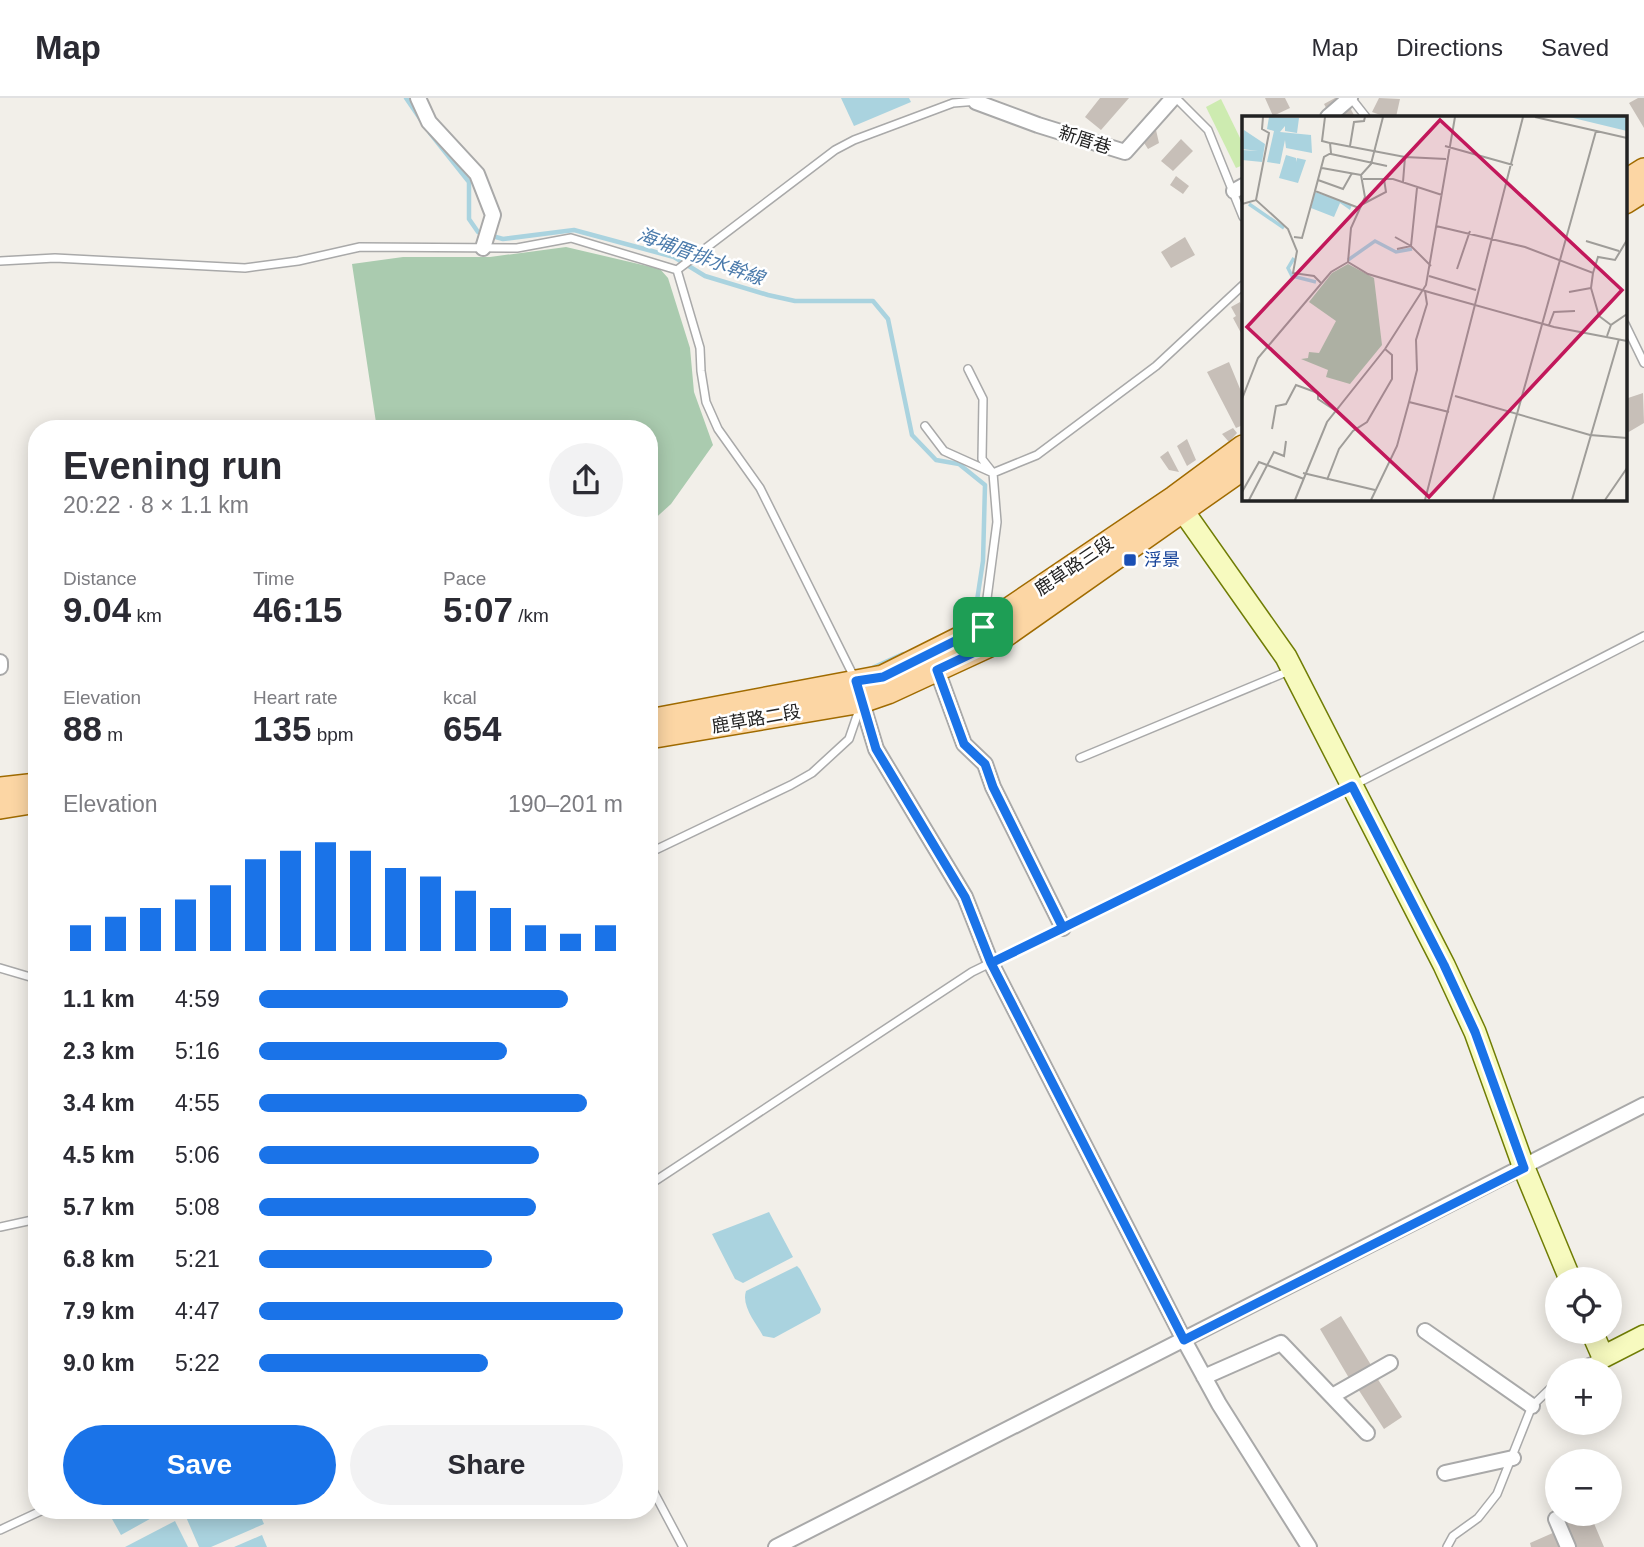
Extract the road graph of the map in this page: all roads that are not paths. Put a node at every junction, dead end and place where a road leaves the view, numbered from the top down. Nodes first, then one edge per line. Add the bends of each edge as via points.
1 (418, 98) edge
2 (1174, 98) edge
3 (1351, 98) edge
4 (981, 100) edge
5 (952, 101) edge
6 (1329, 116) edge
7 (1365, 116) edge
8 (1644, 170) edge
9 (1626, 181) edge
10 (1239, 188) edge
11 (1644, 190) edge
12 (1626, 201) edge
13 (1242, 210) edge
14 (483, 248) junction
15 (0, 261) edge
16 (677, 270) junction
17 (1242, 286) edge
18 (1626, 326) edge
19 (1644, 363) edge
20 (968, 369) dead end
21 (925, 426) dead end
22 (1242, 448) edge
23 (1242, 469) edge
24 (993, 473) junction
25 (1179, 505) junction
26 (989, 635) junction
27 (1644, 636) edge
28 (937, 670) junction
29 (1292, 670) junction
30 (859, 691) junction
31 (658, 719) edge
32 (658, 735) edge
33 (1080, 758) dead end
34 (28, 786) edge
35 (1352, 786) junction
36 (0, 789) edge
37 (28, 802) edge
38 (0, 807) edge
39 (658, 849) edge
40 (1063, 928) junction
41 (991, 963) junction
42 (0, 968) edge
43 (28, 976) edge
44 (1644, 1105) edge
45 (1524, 1168) junction
46 (658, 1179) edge
47 (28, 1221) edge
48 (0, 1227) edge
49 (1565, 1267) edge
50 (1425, 1331) dead end
51 (1644, 1336) edge
52 (1184, 1340) junction
53 (1597, 1344) edge
54 (1603, 1357) joint
55 (1390, 1363) dead end
56 (1204, 1377) junction
57 (1545, 1394) edge
58 (1332, 1396) junction
59 (1532, 1406) junction
60 (1367, 1433) dead end
61 (1513, 1458) junction
62 (1445, 1473) dead end
63 (658, 1500) edge
64 (28, 1517) edge
65 (1559, 1526) edge
66 (0, 1530) edge
67 (683, 1547) edge
68 (776, 1547) edge
69 (1309, 1547) edge
70 (1447, 1547) edge
71 (1568, 1547) edge

1 - 14 street via 429,122 481,182 494,219
2 - 4 street, 新厝巷 via 1125,152 1038,125
2 - 10 lane via 1208,130
3 - 6 street
3 - 7 lane
4 - 5 lane
5 - 16 lane via 835,150
8 - 9 main road
10 - 13 lane
11 - 12 main road
14 - 15 lane via 360,247 245,268 55,258
14 - 16 lane via 517,248 571,238
16 - 30 lane via 700,348 706,402 718,429 760,488
17 - 24 lane via 1156,366 1037,455
18 - 19 lane
20 - 24 lane via 984,399 982,459
21 - 24 lane via 944,451
22 - 25 main road, 鹿草路三段
23 - 25 main road, 鹿草路三段
24 - 26 lane via 997,522
25 - 26 main road, 鹿草路三段
25 - 29 street
26 - 28 main road, 鹿草路三段
26 - 30 main road, 鹿草路三段
27 - 35 lane
28 - 30 main road, 鹿草路三段
28 - 40 street via 964,744 985,764
29 - 33 lane
29 - 35 street
30 - 31 main road, 鹿草路二段
30 - 32 main road, 鹿草路二段
30 - 39 lane via 849,739 812,773
30 - 41 street via 876,749 965,897
34 - 36 main road
35 - 40 lane
35 - 45 street via 1475,1032
37 - 38 main road
40 - 41 lane
41 - 46 lane
41 - 52 street
42 - 43 lane
44 - 45 street
45 - 49 street
45 - 52 street
47 - 48 lane
50 - 59 street
51 - 54 street
52 - 56 street
52 - 68 street
53 - 54 street
55 - 58 street
56 - 58 street via 1281,1343
56 - 69 street
57 - 59 lane
58 - 60 street
59 - 61 lane
61 - 62 street
61 - 70 lane via 1497,1494
63 - 67 lane
64 - 66 lane
65 - 71 street

